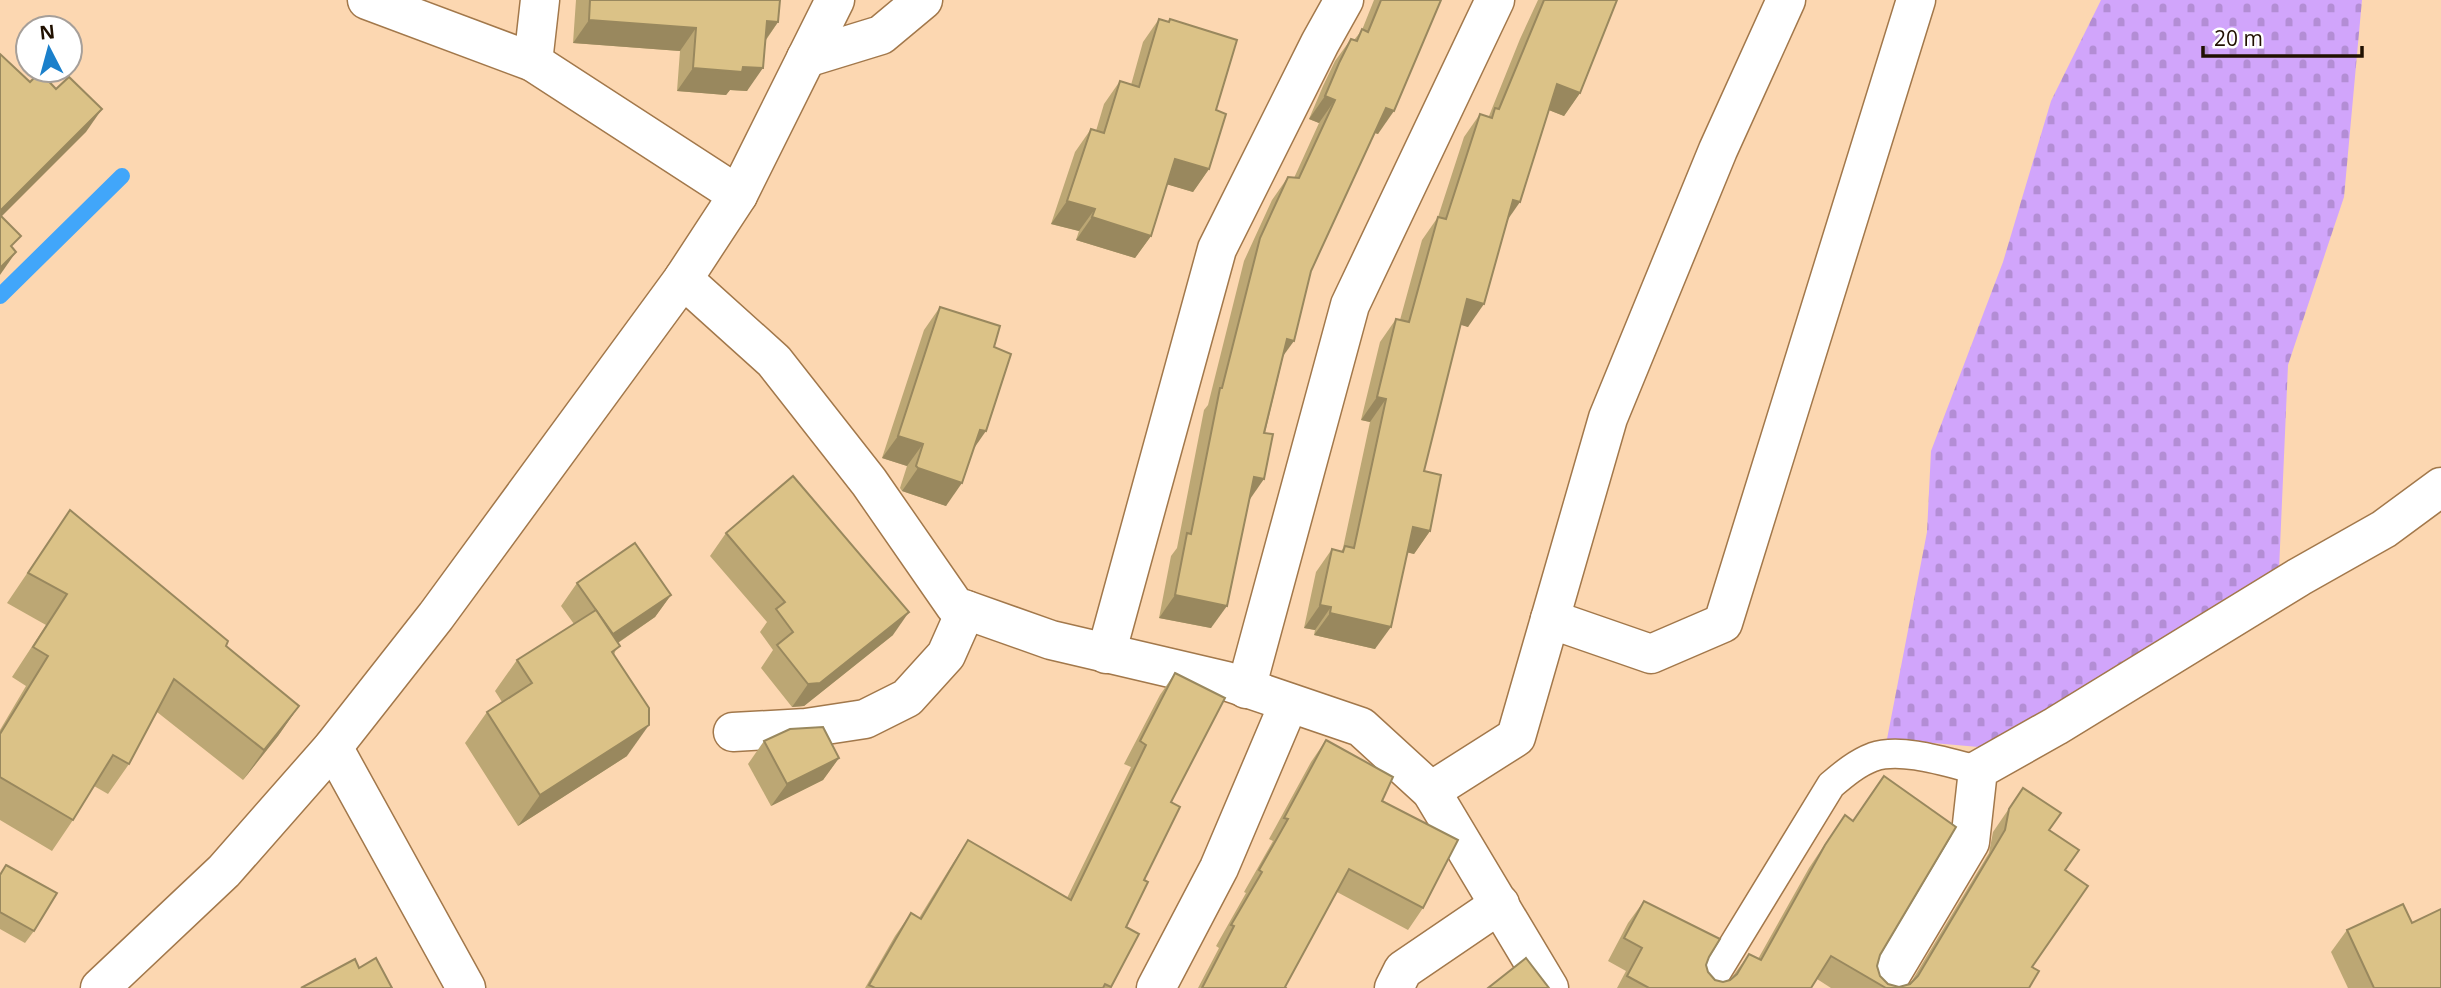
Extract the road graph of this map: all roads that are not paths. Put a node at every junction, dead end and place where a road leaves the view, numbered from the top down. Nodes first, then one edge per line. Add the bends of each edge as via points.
1 (367, 0) edge
2 (540, 0) edge
3 (835, 0) edge
4 (923, 0) edge
5 (1344, 0) edge
6 (1495, 0) edge
7 (1786, 0) edge
8 (1916, 0) edge
9 (806, 58) junction
10 (533, 62) junction
11 (738, 195) junction
12 (683, 279) junction
13 (2441, 487) edge
14 (966, 610) junction
15 (1550, 619) junction
16 (1106, 654) junction
17 (1246, 689) junction
18 (1289, 703) junction
19 (733, 732) dead end
20 (333, 747) junction
21 (1978, 770) junction
22 (1432, 791) junction
23 (1500, 904) junction
24 (100, 988) edge
25 (466, 988) edge
26 (1156, 988) edge
27 (1394, 988) edge
28 (1549, 988) edge
29 (1707, 988) edge
30 (1883, 988) edge

1 - 10 street
2 - 10 street
3 - 9 street
4 - 9 street via 881,35
5 - 16 street via 1217,249
6 - 17 street via 1350,305
7 - 15 street via 1718,150 1608,418
8 - 15 street via 1723,623 1651,654
9 - 11 street
10 - 11 street
11 - 12 street
12 - 14 street via 774,361 869,482 955,606
12 - 20 street via 436,616
13 - 21 street via 2384,529
14 - 16 street
14 - 19 street via 946,655 907,698 865,719
15 - 22 street via 1517,737
16 - 17 street
17 - 18 street
18 - 22 street via 1361,727
18 - 26 street via 1219,868
20 - 24 street via 224,871
20 - 25 street
21 - 29 lane via 1895,754 1875,756 1852,767 1831,785
21 - 30 street via 1970,842
22 - 23 street
23 - 27 street via 1403,970
23 - 28 street

